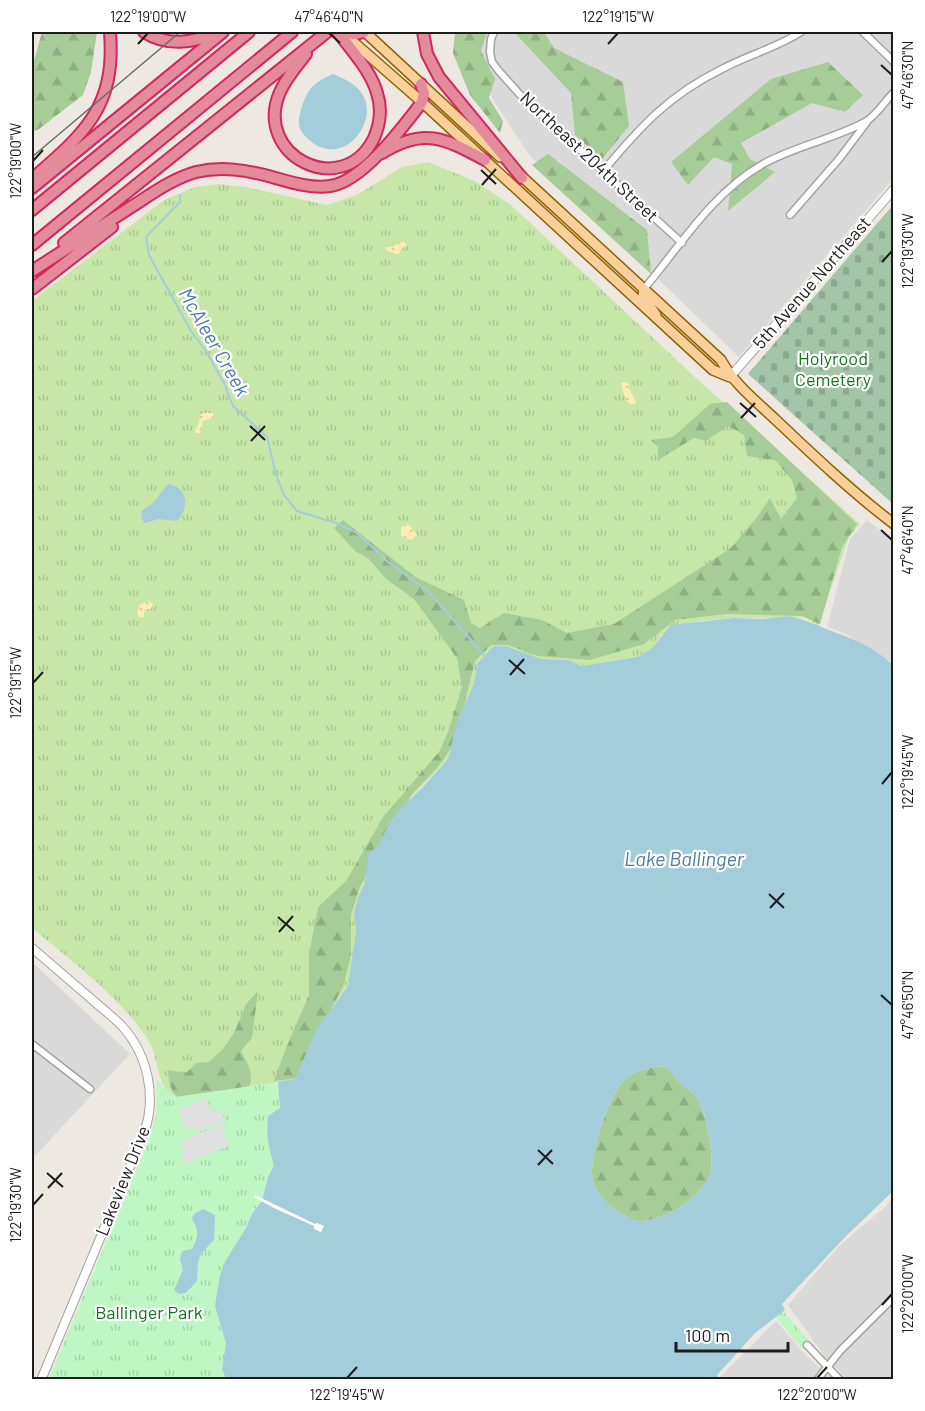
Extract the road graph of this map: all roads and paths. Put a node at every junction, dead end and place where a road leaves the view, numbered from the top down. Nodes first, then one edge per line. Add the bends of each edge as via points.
1 (110, 32) edge
2 (144, 32) edge
3 (215, 32) edge
4 (223, 32) edge
5 (249, 32) edge
6 (292, 32) edge
7 (338, 32) edge
8 (342, 32) edge
9 (365, 32) edge
10 (423, 32) edge
11 (494, 32) edge
12 (801, 32) edge
13 (863, 32) edge
14 (323, 35) edge
15 (894, 62) edge
16 (421, 84) junction
17 (894, 92) edge
18 (422, 102) junction
19 (867, 121) junction
20 (484, 160) junction
21 (370, 162) junction
22 (604, 170) junction
23 (522, 178) junction
24 (32, 179) edge
25 (165, 185) junction
26 (32, 188) edge
27 (894, 189) edge
28 (32, 209) edge
29 (790, 215) dead end
30 (682, 243) junction
31 (32, 245) edge
32 (32, 270) edge
33 (621, 286) junction
34 (644, 289) junction
35 (32, 290) edge
36 (660, 322) junction
37 (730, 377) junction
38 (894, 524) edge
39 (32, 948) edge
40 (32, 1044) edge
41 (90, 1089) dead end
42 (894, 1297) edge
43 (807, 1345) dead end
44 (827, 1367) junction
45 (41, 1380) edge
46 (817, 1380) edge
47 (840, 1380) edge

1 - 24 highway via 108,85 99,107 75,138
2 - 3 highway via 184,42
4 - 26 highway
5 - 28 highway
6 - 31 highway
7 - 14 highway via 373,83 380,112 375,136 364,153 334,168 314,167 294,157 280,140 275,121 277,100 284,84
8 - 9 highway
8 - 18 main road
9 - 16 main road
10 - 23 highway via 427,54 439,77
11 - 22 street, Northeast 204th Street via 490,52 498,70 524,99
12 - 22 street via 783,44 700,80 668,102 641,126
13 - 15 street
14 - 32 highway
16 - 18 highway
16 - 23 main road
17 - 19 street
18 - 20 main road
18 - 21 highway
19 - 29 street
19 - 30 street via 762,164 713,204
20 - 21 highway via 456,146 417,137
20 - 33 main road
21 - 25 highway via 349,181 327,187 229,168 193,173
22 - 30 street, Northeast 204th Street
23 - 34 main road
25 - 32 highway
25 - 35 highway
27 - 37 street, 5th Avenue Northeast
30 - 34 street
33 - 34 main road
33 - 36 main road
34 - 36 main road via 643,296
34 - 37 main road via 721,360
36 - 37 main road via 713,370
37 - 38 main road via 844,484
39 - 45 street, Lakeview Drive via 128,1034 142,1058 150,1095 144,1133
40 - 41 street
42 - 44 street
43 - 44 street
44 - 46 street
44 - 47 street

